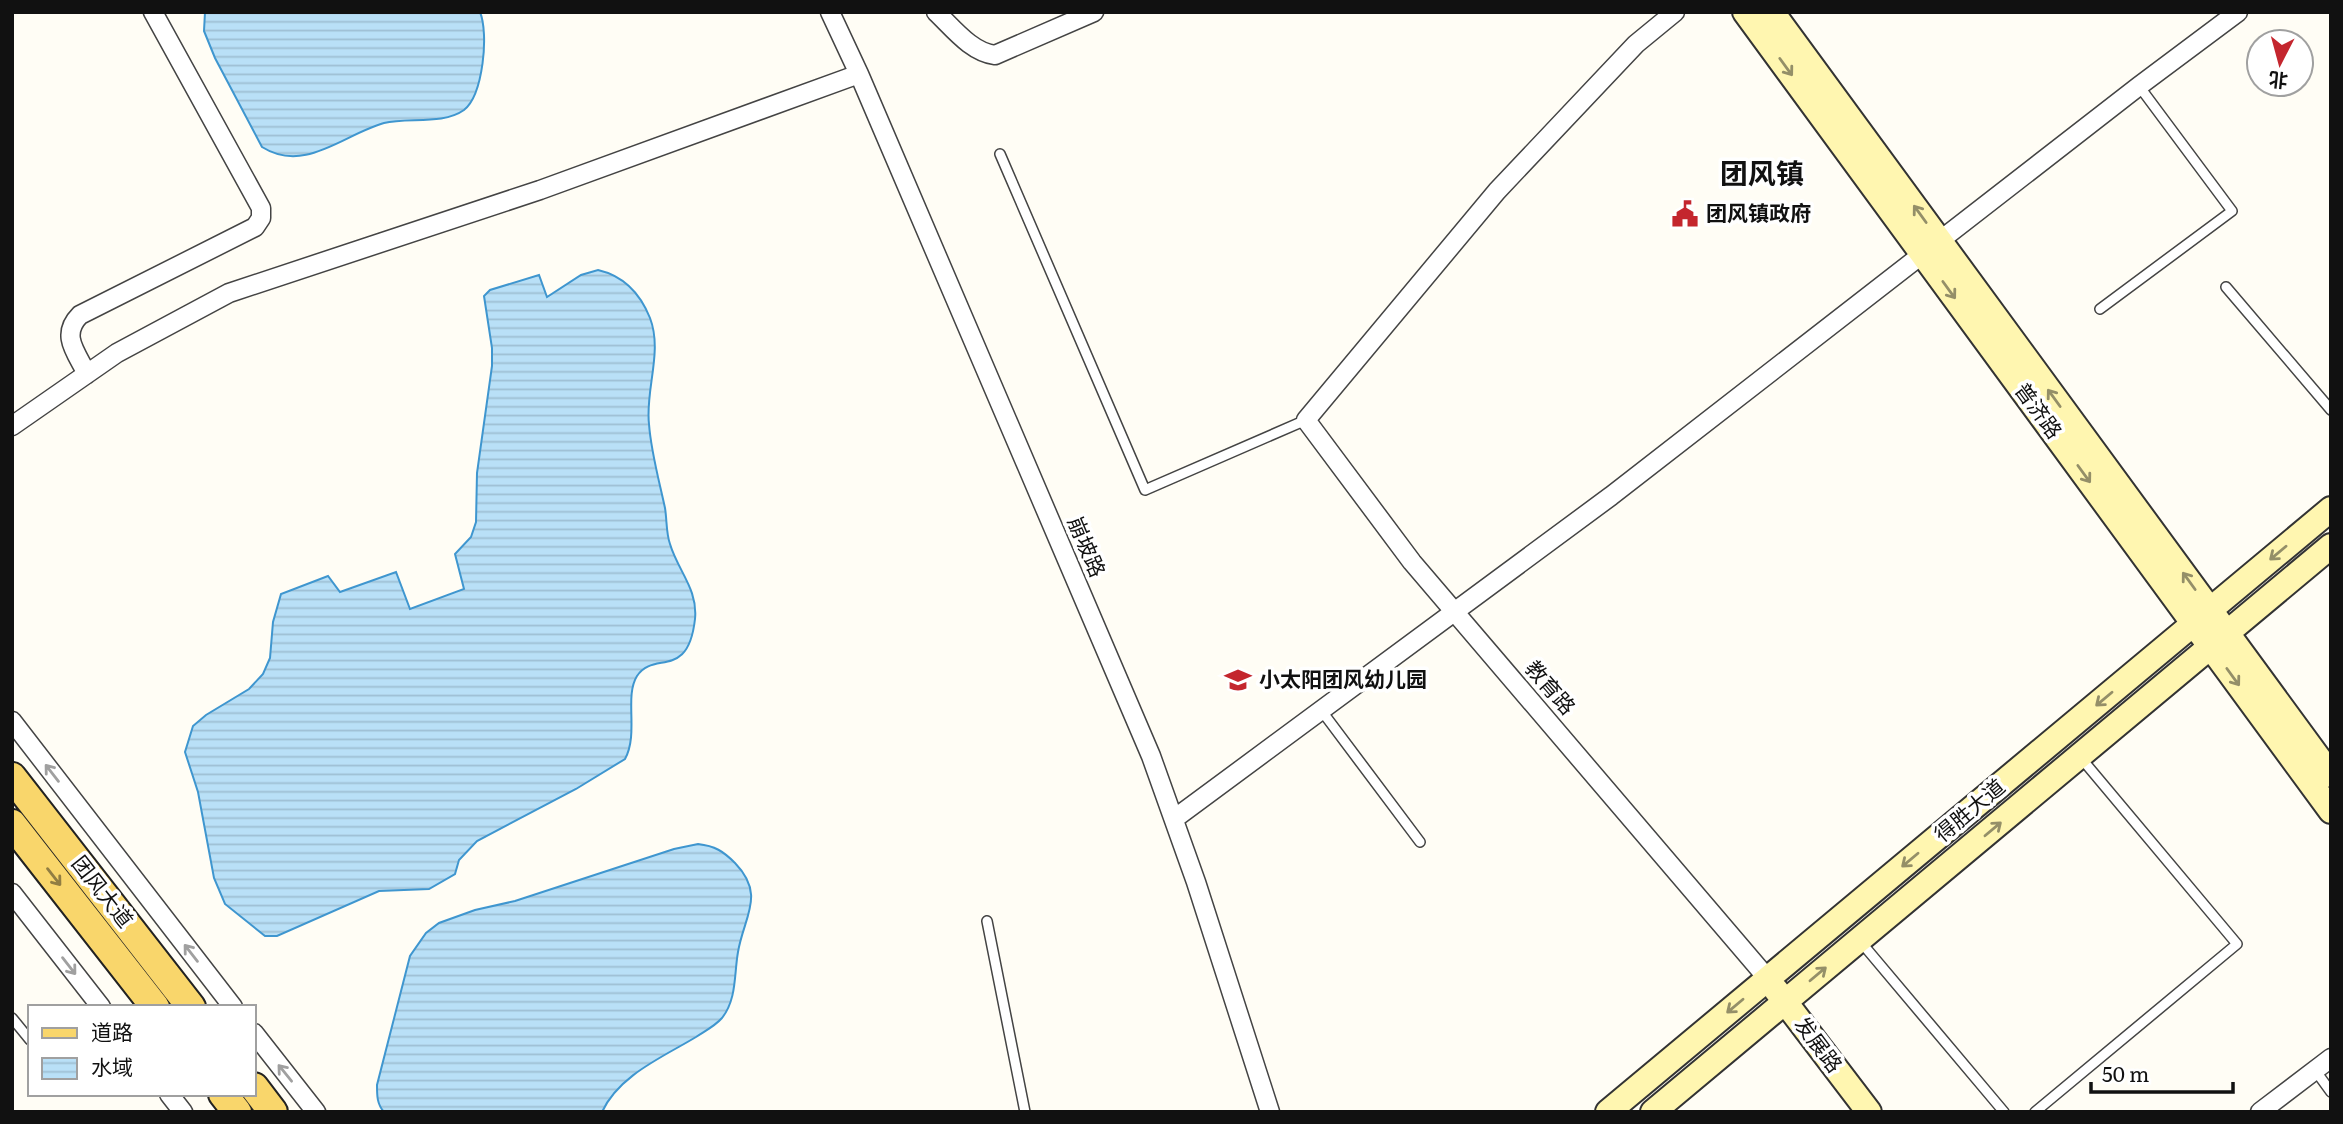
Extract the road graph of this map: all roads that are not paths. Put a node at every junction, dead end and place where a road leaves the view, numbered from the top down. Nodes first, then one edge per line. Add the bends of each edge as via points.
1 (153, 12) edge
2 (830, 12) edge
3 (936, 12) edge
4 (1094, 12) edge
5 (1675, 12) edge
6 (1745, 12) edge
7 (1772, 12) edge
8 (2238, 12) edge
9 (859, 74) junction
10 (2139, 86) junction
11 (1000, 154) dead end
12 (1932, 248) junction
13 (2225, 287) dead end
14 (2100, 309) dead end
15 (87, 374) junction
16 (2331, 410) edge
17 (1306, 420) junction
18 (12, 426) edge
19 (2331, 509) edge
20 (2331, 546) edge
21 (1454, 612) junction
22 (2202, 617) junction
23 (2219, 640) junction
24 (1321, 710) junction
25 (12, 721) edge
26 (2080, 756) junction
27 (2331, 775) edge
28 (12, 777) edge
29 (2331, 811) edge
30 (1174, 818) junction
31 (12, 824) edge
32 (1420, 842) dead end
33 (12, 893) edge
34 (987, 921) dead end
35 (1859, 940) junction
36 (1768, 979) junction
37 (1785, 1001) junction
38 (99, 1005) edge
39 (153, 1005) edge
40 (189, 1005) edge
41 (231, 1005) edge
42 (12, 1018) edge
43 (256, 1036) edge
44 (28, 1038) edge
45 (2331, 1058) edge
46 (2315, 1070) junction
47 (256, 1090) edge
48 (2331, 1092) edge
49 (171, 1096) edge
50 (225, 1096) edge
51 (183, 1112) edge
52 (237, 1112) edge
53 (273, 1112) edge
54 (316, 1112) edge
55 (1025, 1112) edge
56 (1270, 1112) edge
57 (1608, 1112) edge
58 (1653, 1112) edge
59 (1869, 1112) edge
60 (2004, 1112) edge
61 (2035, 1112) edge
62 (2260, 1112) edge

1 - 15 street via 261,208 261,218 256,227 80,315 71,324 69,337
2 - 9 street, 崩坡路
3 - 4 street via 975,48 995,55
5 - 17 street via 1636,44 1497,191
6 -> 12 main road, 普济路
12 -> 7 main road, 普济路
8 - 10 street
9 - 15 street via 540,190 229,293
9 - 30 street, 崩坡路
10 - 12 street
10 - 14 lane via 2232,211
11 - 17 lane via 1145,490
12 - 21 street
12 - 22 main road, 普济路
13 - 16 lane
15 - 18 street
17 - 21 street, 教育路
19 -> 22 main road, 得胜大道
20 - 23 main road, 得胜大道
21 - 24 street
21 - 36 street, 教育路
22 - 23 main road, 普济路
22 -> 36 main road, 得胜大道
23 - 26 main road, 得胜大道
23 - 27 main road, 普济路
23 -> 29 main road, 普济路
24 - 30 street
24 - 32 lane
41 -> 25 street
35 -> 26 main road, 得胜大道
26 - 61 lane via 2237,944
28 - 40 main road, 团风大道
30 - 56 street, 崩坡路
31 -> 39 main road, 团风大道
33 -> 38 street
34 - 55 lane
37 -> 35 main road, 得胜大道
35 - 60 lane
36 - 37 main road, 发展路
36 -> 57 main road, 得胜大道
37 - 58 main road, 得胜大道
37 - 59 main road, 发展路
42 - 44 lane
54 -> 43 street
45 - 46 street
46 - 48 lane
46 - 62 street
47 - 53 main road
49 - 51 street
50 - 52 main road

